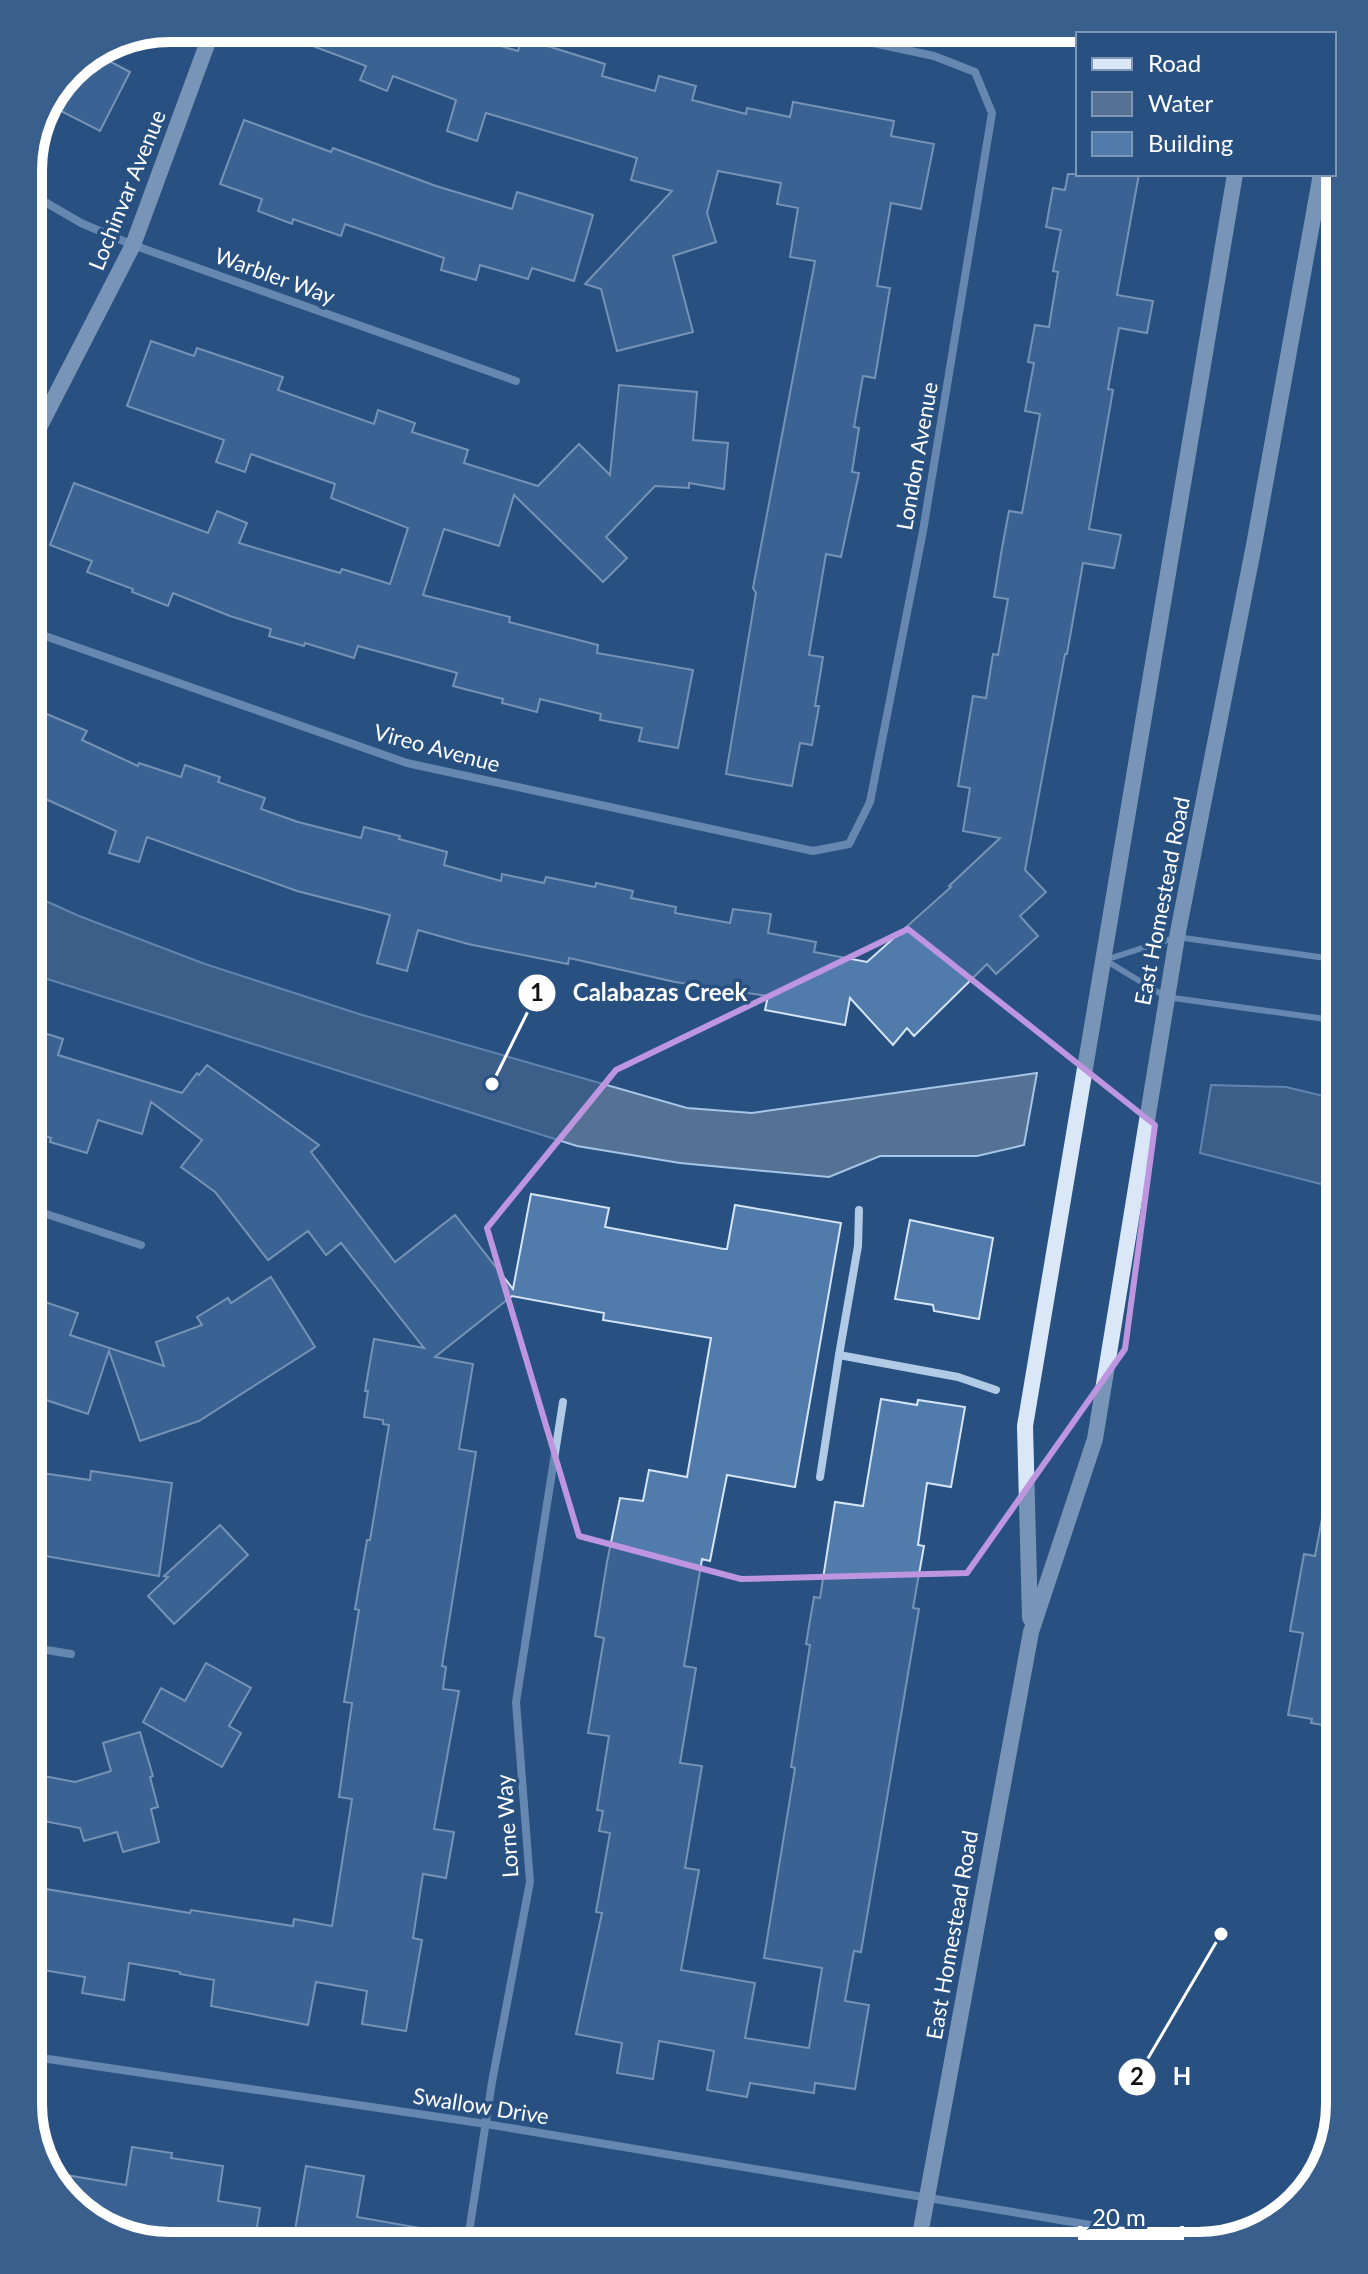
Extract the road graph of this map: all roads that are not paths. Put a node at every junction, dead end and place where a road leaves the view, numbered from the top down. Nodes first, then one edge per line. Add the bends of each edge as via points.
1 (208, 42) edge
2 (868, 42) edge
3 (1235, 176) edge
4 (1321, 176) edge
5 (42, 200) edge
6 (133, 245) junction
7 (516, 381) dead end
8 (42, 422) edge
9 (42, 635) edge
10 (849, 844) joint
11 (1177, 937) junction
12 (1326, 958) edge
13 (1105, 960) junction
14 (1166, 997) junction
15 (1326, 1019) edge
16 (859, 1210) dead end
17 (42, 1213) edge
18 (141, 1245) dead end
19 (839, 1355) junction
20 (996, 1390) dead end
21 (563, 1402) dead end
22 (820, 1477) dead end
23 (1031, 1632) junction
24 (42, 1649) edge
25 (71, 1654) dead end
26 (42, 2058) edge
27 (486, 2124) junction
28 (927, 2198) junction
29 (1079, 2223) junction
30 (469, 2232) edge
31 (921, 2232) edge
32 (1077, 2232) edge
33 (1133, 2232) edge

1 - 6 main road, Lochinvar Avenue
2 - 10 street, London Avenue via 934,56 975,72 992,113 923,531 873,787
3 - 13 main road, East Homestead Road
4 - 11 main road, East Homestead Road
5 - 6 street, Warbler Way
6 - 7 street, Warbler Way
6 - 8 main road, Lochinvar Avenue
9 - 10 street, Vireo Avenue via 407,763 813,851
11 - 12 lane
11 - 13 lane
11 - 14 main road, East Homestead Road
13 - 14 lane
13 - 23 main road, East Homestead Road via 1025,1426
14 - 15 lane
14 - 23 main road, East Homestead Road via 1095,1439
16 - 19 street
17 - 18 street
19 - 20 street via 958,1377
19 - 22 street
21 - 27 street, Lorne Way via 516,1702 530,1882
23 - 28 main road, East Homestead Road
24 - 25 street
26 - 27 street, Swallow Drive
27 - 28 street, Swallow Drive
27 - 30 street, Lorne Way
28 - 29 street, Swallow Drive
28 - 31 main road, East Homestead Road
29 - 32 lane
29 - 33 street, Swallow Drive

